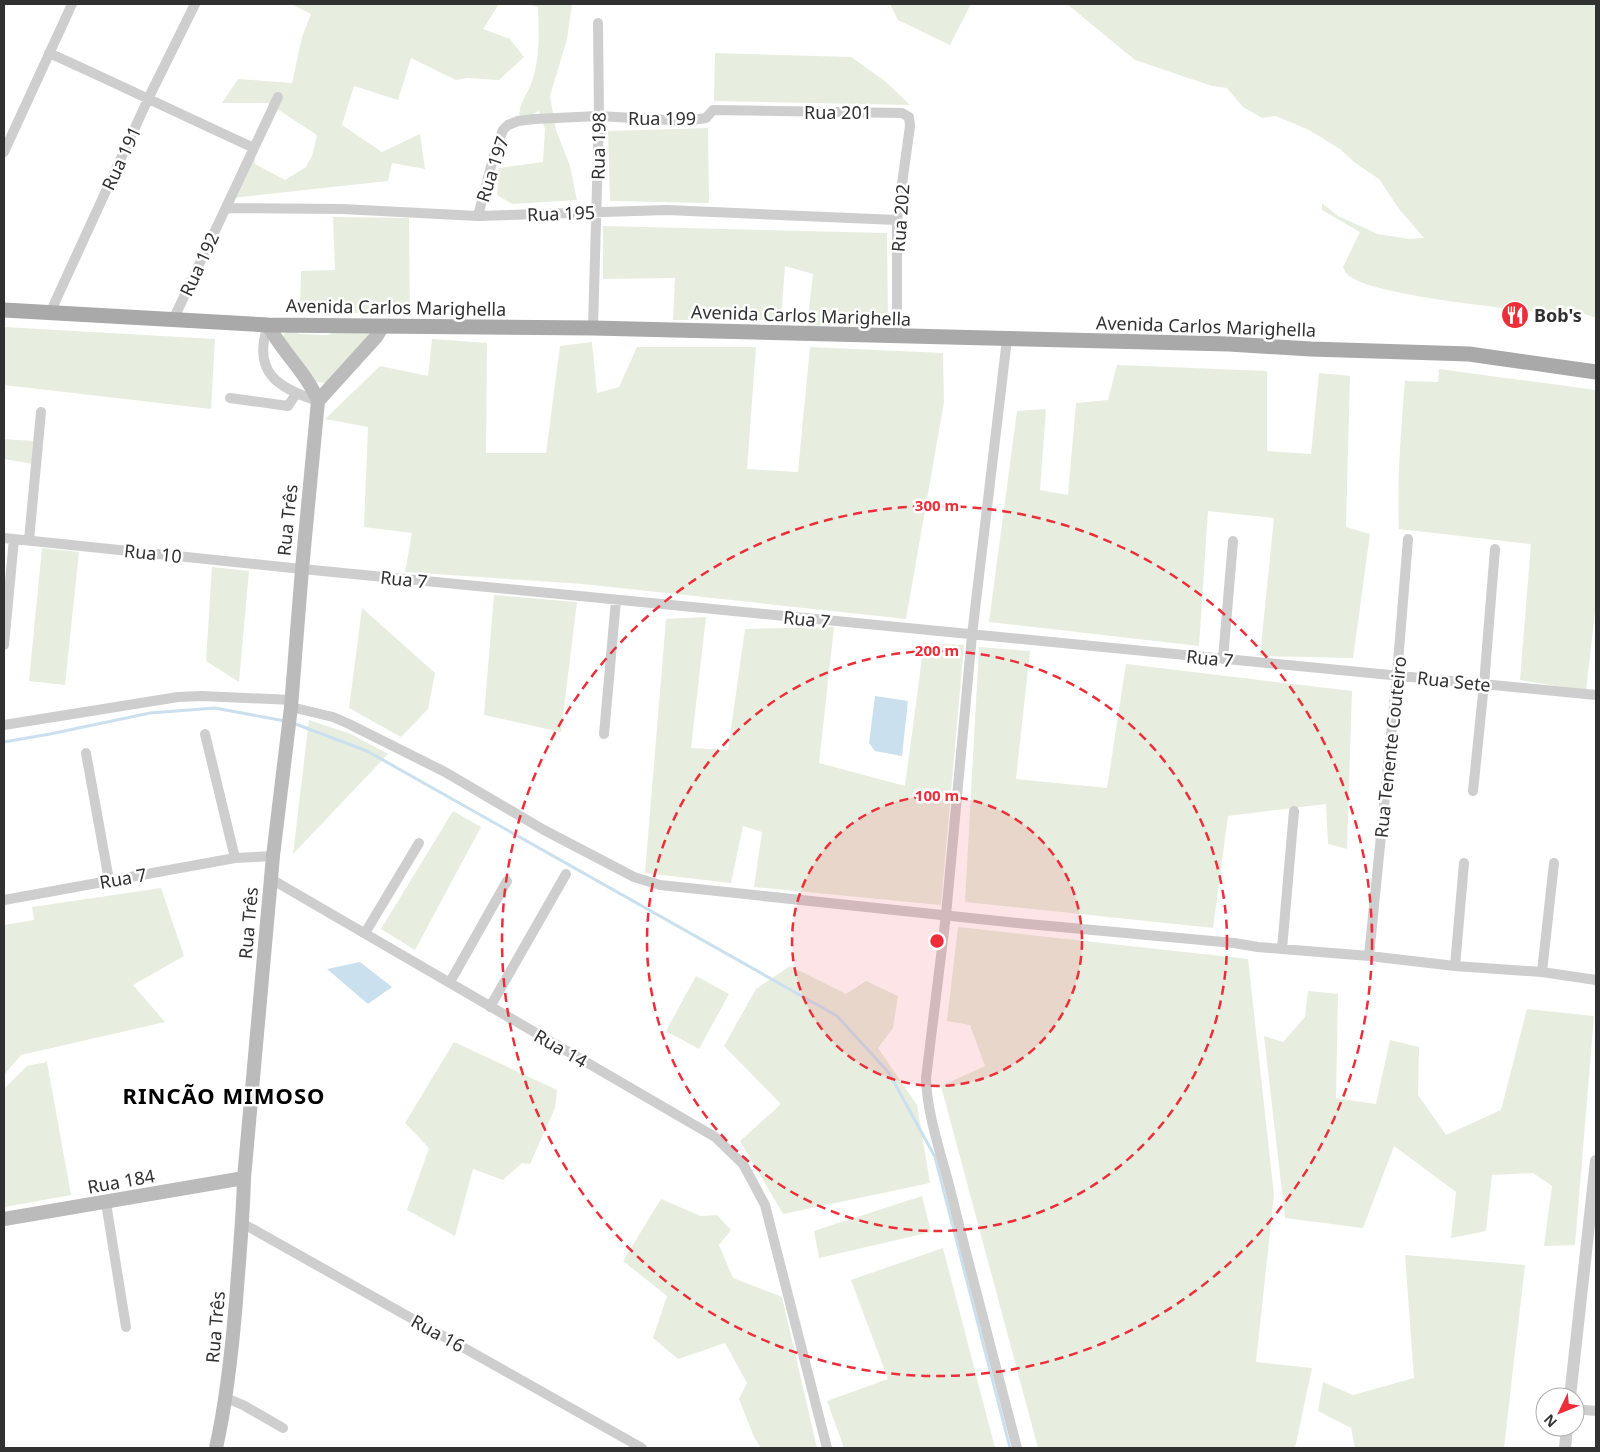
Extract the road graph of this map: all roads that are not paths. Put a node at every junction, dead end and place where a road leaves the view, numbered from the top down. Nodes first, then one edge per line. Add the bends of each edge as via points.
1 (72, 4) edge
2 (195, 4) edge
3 (598, 23) dead end
4 (49, 53) junction
5 (149, 97) junction
6 (278, 97) dead end
7 (783, 111) joint
8 (893, 113) joint
9 (599, 116) junction
10 (254, 148) junction
11 (4, 152) edge
12 (226, 208) junction
13 (597, 212) junction
14 (478, 216) junction
15 (897, 220) junction
16 (4, 310) edge
17 (50, 313) junction
18 (173, 320) junction
19 (268, 325) junction
20 (383, 326) junction
21 (593, 328) junction
22 (897, 336) junction
23 (1007, 339) junction
24 (1595, 370) edge
25 (296, 394) junction
26 (230, 398) dead end
27 (318, 401) junction
28 (41, 412) dead end
29 (9, 538) edge
30 (1408, 539) dead end
31 (29, 540) junction
32 (1232, 541) dead end
33 (1496, 549) dead end
34 (302, 569) junction
35 (616, 600) junction
36 (972, 635) junction
37 (4, 645) edge
38 (1223, 659) junction
39 (1312, 668) joint
40 (1397, 675) junction
41 (1484, 684) junction
42 (1596, 695) edge
43 (292, 704) junction
44 (4, 725) edge
45 (205, 734) dead end
46 (604, 734) dead end
47 (86, 753) dead end
48 (1472, 791) dead end
49 (1294, 811) dead end
50 (420, 842) dead end
51 (273, 856) junction
52 (235, 858) junction
53 (1464, 863) dead end
54 (1554, 863) dead end
55 (566, 874) dead end
56 (271, 879) junction
57 (109, 880) junction
58 (507, 881) dead end
59 (4, 900) edge
60 (946, 915) junction
61 (365, 933) junction
62 (1282, 949) junction
63 (1369, 956) junction
64 (1455, 966) junction
65 (1542, 972) junction
66 (1596, 980) edge
67 (450, 982) junction
68 (490, 1007) junction
69 (1596, 1161) edge
70 (244, 1178) junction
71 (106, 1203) junction
72 (4, 1219) edge
73 (242, 1223) junction
74 (126, 1327) dead end
75 (1571, 1387) edge
76 (226, 1398) junction
77 (283, 1428) dead end
78 (216, 1448) edge
79 (642, 1448) edge
80 (827, 1448) edge
81 (1017, 1448) edge

1 - 4 street
2 - 5 street, Rua 191
3 - 9 street, Rua 198
4 - 5 street
4 - 11 street
5 - 10 street
5 - 17 street, Rua 191
6 - 10 street
7 - 8 street, Rua 201
7 - 9 street, Rua 199 via 713,110 706,118 685,121
8 - 15 street, Rua 202 via 909,117 910,126
9 - 13 street, Rua 198
9 - 14 street, Rua 197 via 534,119 508,125 496,151
10 - 12 street
12 - 14 street, Rua 195 via 342,209
12 - 18 street, Rua 192
13 - 14 street, Rua 195
13 - 15 street, Rua 195 via 667,210
13 - 21 street, Rua 198
15 - 22 street, Rua 202
16 - 17 main road, Avenida Carlos Marighella
17 - 18 main road, Avenida Carlos Marighella
18 - 19 main road, Avenida Carlos Marighella
19 - 20 main road, Avenida Carlos Marighella
19 - 25 street via 262,346 266,367 280,385
19 - 27 main road
20 - 21 main road, Avenida Carlos Marighella
20 - 27 main road via 376,338
21 - 22 main road, Avenida Carlos Marighella
22 - 23 main road, Avenida Carlos Marighella
23 - 24 main road, Avenida Carlos Marighella via 1468,354
23 - 36 street
25 - 26 street via 288,406
25 - 27 street
27 - 34 main road, Rua Três
28 - 31 street
29 - 31 street, Rua 10
29 - 37 street
30 - 40 street, Rua Tenente Couteiro
31 - 34 street, Rua 10
32 - 38 street
33 - 41 street
34 - 35 street, Rua 7
34 - 43 main road, Rua Três
35 - 36 street, Rua 7
35 - 46 street
36 - 38 street, Rua 7
36 - 60 street
38 - 39 street, Rua 7
39 - 40 street, Rua Sete
40 - 41 street, Rua Sete
40 - 63 street, Rua Tenente Couteiro
41 - 42 street, Rua Sete
41 - 48 street
43 - 44 street via 178,697
43 - 51 main road, Rua Três
43 - 60 street via 333,717 445,772 544,830 648,882
45 - 52 street
47 - 57 street
49 - 62 street
50 - 61 street
51 - 52 street, Rua 7
51 - 56 main road, Rua Três
52 - 57 street, Rua 7
53 - 64 street
54 - 65 street
55 - 68 street
56 - 61 street, Rua 14
56 - 70 main road, Rua Três
57 - 59 street, Rua 7
58 - 67 street
60 - 62 street
60 - 81 street via 926,1089
61 - 67 street, Rua 14
62 - 63 street
63 - 64 street
64 - 65 street
65 - 66 street
67 - 68 street, Rua 14
68 - 80 street, Rua 14 via 715,1137 743,1164 764,1205
69 - 75 street
70 - 71 main road, Rua 184
70 - 73 main road, Rua Três
71 - 72 main road, Rua 184
71 - 74 street
73 - 76 main road, Rua Três
73 - 79 street, Rua 16
76 - 77 street
76 - 78 main road, Rua Três

